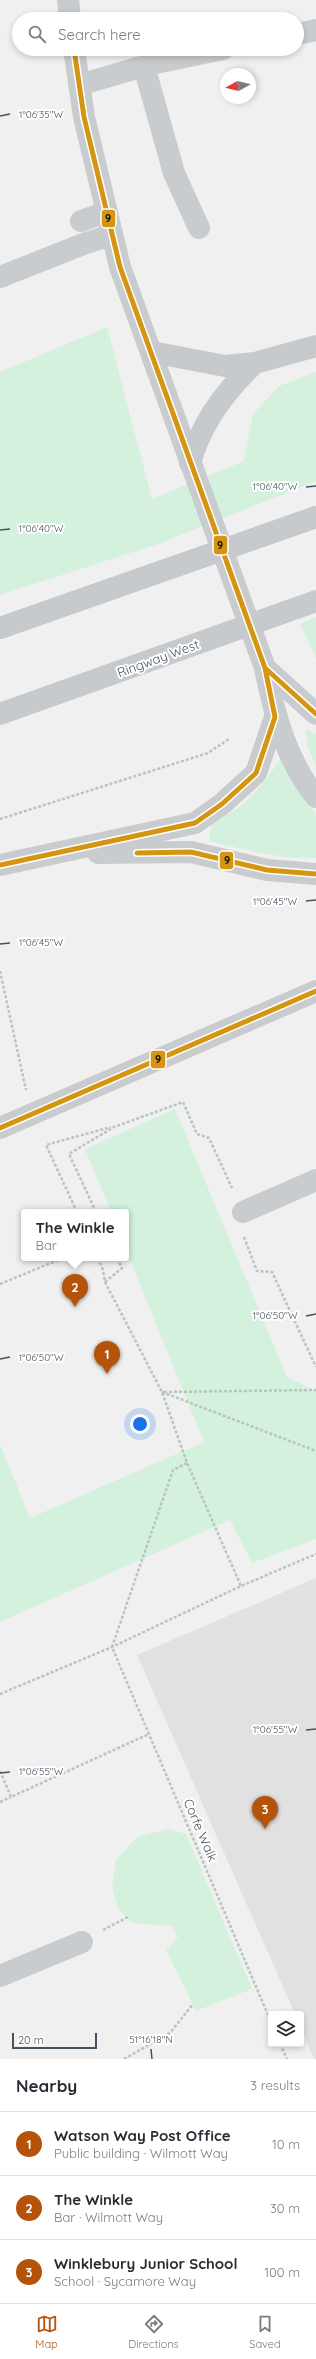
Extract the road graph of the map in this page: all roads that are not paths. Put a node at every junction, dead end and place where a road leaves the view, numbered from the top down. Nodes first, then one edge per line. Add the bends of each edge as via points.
1 (68, 0) edge
2 (69, 12) edge
3 (316, 30) edge
4 (304, 33) edge
5 (75, 56) edge
6 (190, 56) edge
7 (144, 66) junction
8 (79, 85) junction
9 (106, 212) junction
10 (81, 222) dead end
11 (199, 228) dead end
12 (112, 235) junction
13 (0, 277) edge
14 (316, 346) edge
15 (152, 352) junction
16 (255, 363) junction
17 (190, 463) junction
18 (316, 516) edge
19 (316, 601) edge
20 (0, 628) edge
21 (261, 659) junction
22 (314, 712) edge
23 (0, 714) edge
24 (275, 717) junction
25 (316, 797) edge
26 (53, 853) junction
27 (0, 865) edge
28 (316, 874) edge
29 (316, 991) edge
30 (0, 1128) edge
31 (316, 1180) edge
32 (243, 1212) road end
33 (82, 1942) dead end
34 (0, 1976) edge

1 - 2 street
3 - 4 street
5 - 8 street
6 - 7 street
7 - 8 street
7 - 11 street via 174,173
8 - 9 street
9 - 10 street
9 - 12 street
12 - 13 street
12 - 15 street via 120,267
14 - 16 main road
15 - 16 main road via 225,366
15 - 17 street
16 - 17 main road via 231,386 214,411 197,440
17 - 21 street
18 - 20 main road
19 - 23 main road, Ringway West
21 - 22 street
21 - 24 street
24 - 25 street via 296,766
24 - 26 street via 256,773 222,804 195,823
26 - 27 street
26 - 28 street via 191,852 267,870
29 - 30 street
31 - 32 street
33 - 34 street

